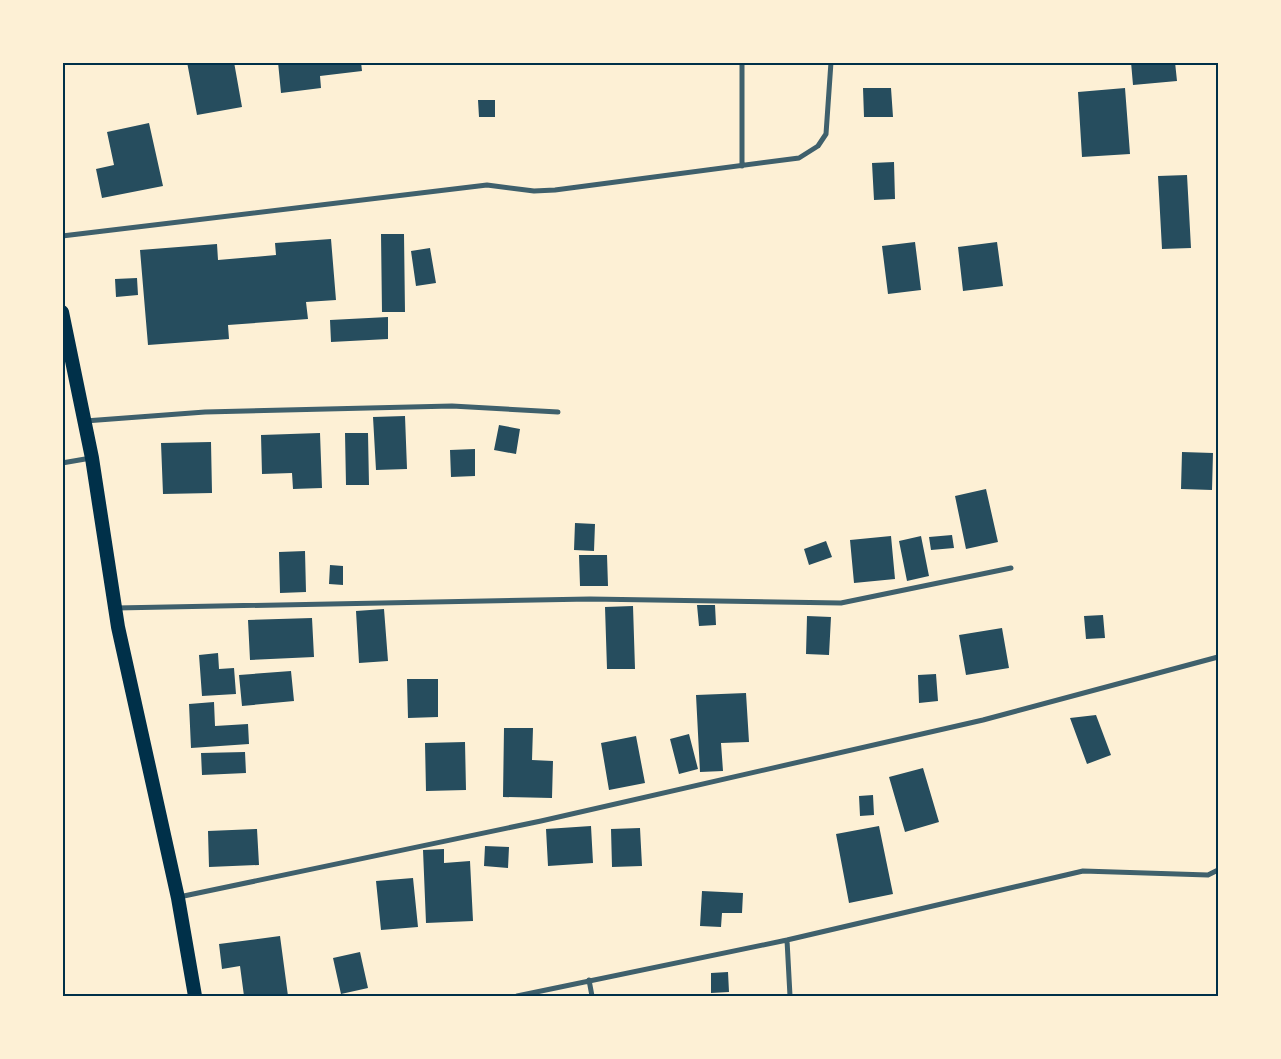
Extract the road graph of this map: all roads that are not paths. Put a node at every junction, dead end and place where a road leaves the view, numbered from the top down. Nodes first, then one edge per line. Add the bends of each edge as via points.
1 (742, 62) edge
2 (831, 62) edge
3 (742, 166) junction
4 (62, 236) edge
5 (62, 312) edge
6 (558, 412) dead end
7 (84, 421) junction
8 (92, 458) junction
9 (62, 463) edge
10 (1011, 568) dead end
11 (115, 608) junction
12 (1218, 657) edge
13 (1218, 870) edge
14 (178, 898) junction
15 (787, 940) junction
16 (589, 980) junction
17 (195, 996) edge
18 (517, 996) edge
19 (592, 996) edge
20 (790, 996) edge

1 - 3 street
2 - 3 street via 826,134 818,146 798,158
3 - 4 street via 555,190 534,191 486,185
5 - 7 highway
6 - 7 street via 452,406 205,412
7 - 8 highway
8 - 9 street
8 - 11 highway
10 - 11 street via 841,603 590,599
11 - 14 highway
12 - 14 street via 974,722 541,821
13 - 15 street via 1208,875 1083,871
14 - 17 highway
15 - 16 street
15 - 20 street
16 - 18 street
16 - 19 street

